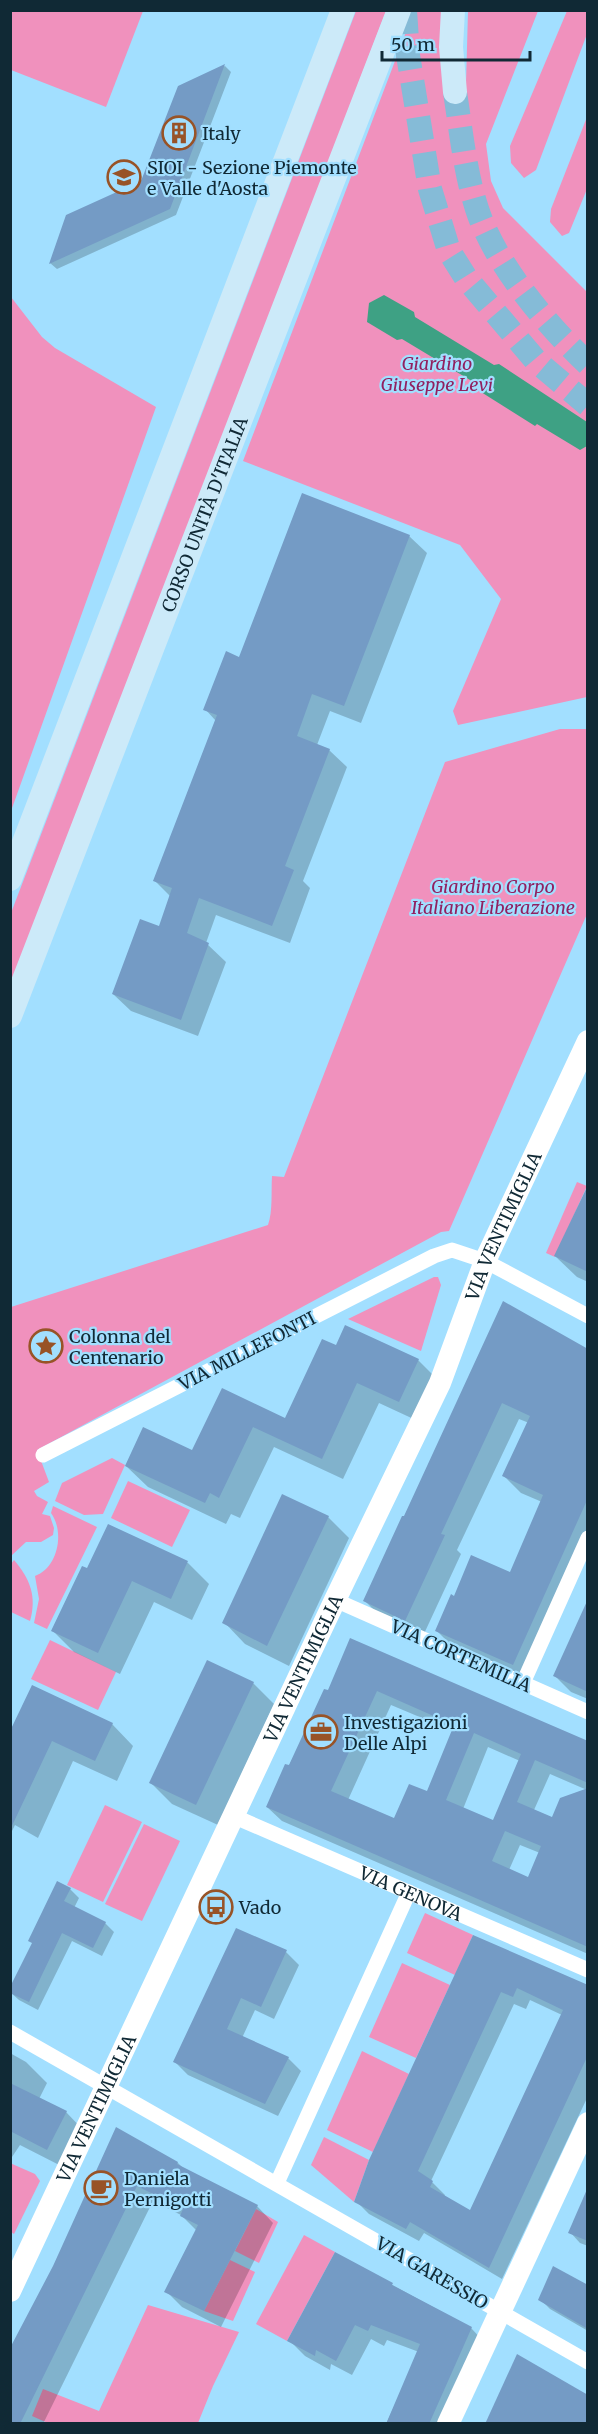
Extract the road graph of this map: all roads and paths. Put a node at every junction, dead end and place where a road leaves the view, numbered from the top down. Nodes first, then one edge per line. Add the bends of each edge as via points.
1 (343, 10) edge
2 (399, 10) edge
3 (453, 10) edge
4 (455, 92) tunnel mouth
5 (10, 879) edge
6 (10, 1016) edge
7 (588, 1041) edge
8 (485, 1261) junction
9 (588, 1316) edge
10 (43, 1455) dead end
11 (588, 1538) edge
12 (335, 1600) junction
13 (523, 1683) junction
14 (588, 1712) edge
15 (233, 1816) junction
16 (409, 1893) junction
17 (588, 1970) edge
18 (10, 2032) edge
19 (107, 2088) junction
20 (588, 2122) edge
21 (277, 2183) junction
22 (10, 2291) edge
23 (500, 2312) junction
24 (588, 2362) edge
25 (448, 2424) edge

1 - 5 main road
2 - 6 main road, CORSO UNITÀ D'ITALIA
3 - 4 main road
7 - 8 street, VIA VENTIMIGLIA
8 - 9 street
8 - 10 street, VIA MILLEFONTI via 452,1250 434,1256
8 - 12 street, VIA VENTIMIGLIA via 440,1383
11 - 13 street
12 - 13 street, VIA CORTEMILIA
12 - 15 street, VIA VENTIMIGLIA
13 - 14 street, VIA CORTEMILIA
15 - 16 street, VIA GENOVA
15 - 19 street, VIA VENTIMIGLIA
16 - 17 street, VIA GENOVA
16 - 21 street
18 - 19 street, VIA GARESSIO
19 - 21 street, VIA GARESSIO
19 - 22 street, VIA VENTIMIGLIA
20 - 23 street
21 - 23 street, VIA GARESSIO
23 - 24 street, VIA GARESSIO
23 - 25 street

